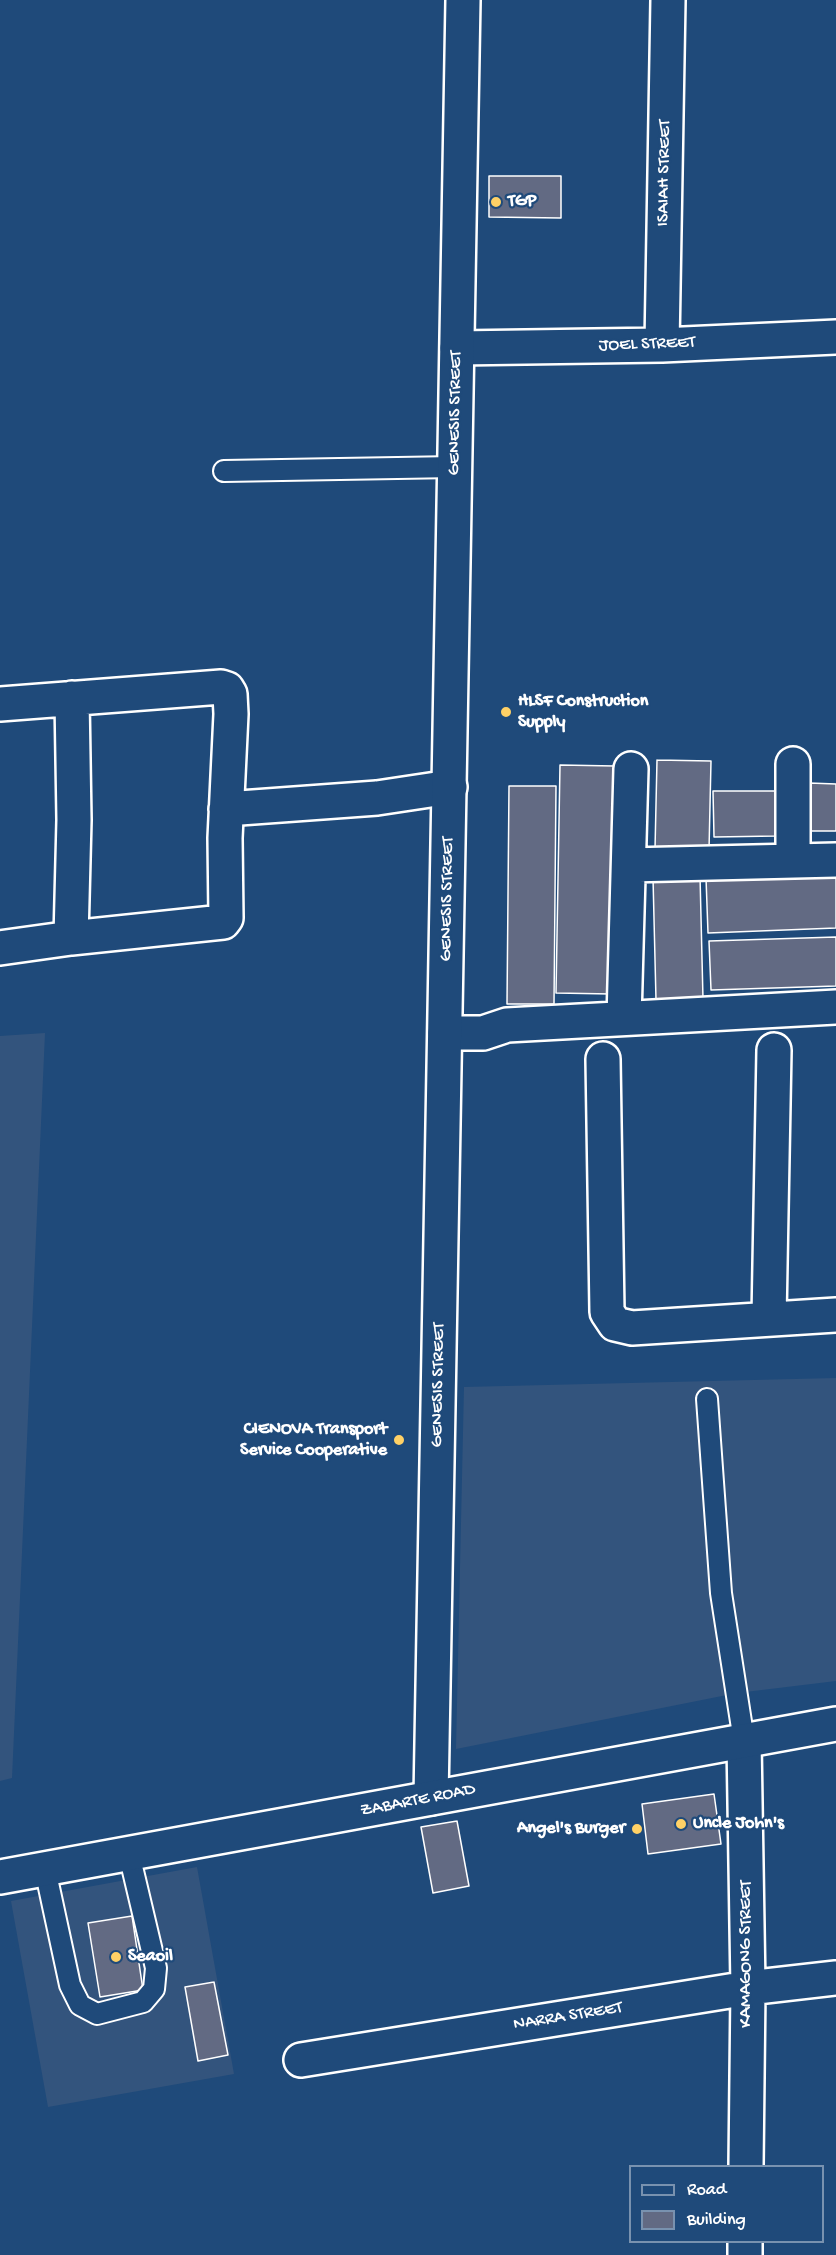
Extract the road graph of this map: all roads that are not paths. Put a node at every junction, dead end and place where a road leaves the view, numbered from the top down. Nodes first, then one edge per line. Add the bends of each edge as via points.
1 (463, 0) edge
2 (668, 0) edge
3 (836, 337) edge
4 (662, 345) junction
5 (457, 348) junction
6 (455, 467) junction
7 (224, 471) dead end
8 (72, 698) junction
9 (0, 704) edge
10 (793, 764) dead end
11 (631, 769) dead end
12 (450, 788) junction
13 (226, 809) junction
14 (836, 860) edge
15 (793, 861) junction
16 (629, 865) junction
17 (71, 938) junction
18 (0, 948) edge
19 (836, 1007) edge
20 (624, 1017) junction
21 (446, 1024) junction
22 (774, 1050) dead end
23 (603, 1059) dead end
24 (836, 1315) edge
25 (770, 1318) junction
26 (707, 1399) dead end
27 (836, 1724) edge
28 (744, 1741) junction
29 (431, 1798) junction
30 (129, 1854) junction
31 (45, 1869) junction
32 (0, 1877) edge
33 (836, 1978) edge
34 (748, 1988) junction
35 (301, 2060) dead end
36 (746, 2165) edge

1 - 5 street, GENESIS STREET
2 - 4 street, ISAIAH STREET
3 - 4 street, JOEL STREET
4 - 5 street, JOEL STREET
5 - 6 street, GENESIS STREET
6 - 7 lane
6 - 12 street, GENESIS STREET
8 - 9 street
8 - 13 street via 227,689 231,714
8 - 17 street
10 - 15 street
11 - 16 street
12 - 13 street via 377,798
12 - 21 street, GENESIS STREET
13 - 17 street via 223,922
14 - 15 street
15 - 16 street
16 - 20 street
17 - 18 street
19 - 20 street
20 - 21 street via 507,1025 483,1033
21 - 29 street, GENESIS STREET
22 - 25 street
23 - 25 street via 607,1312 615,1324 632,1328
24 - 25 street
26 - 28 lane via 721,1593
27 - 28 street, ZABARTE ROAD
28 - 29 street, ZABARTE ROAD
28 - 34 street, KAMAGONG STREET
29 - 30 street, ZABARTE ROAD
30 - 31 street, ZABARTE ROAD
30 - 31 lane via 156,1968 154,1989 143,2002 97,2014 80,2005 70,1985
31 - 32 street, ZABARTE ROAD
33 - 34 street, NARRA STREET
34 - 35 street, NARRA STREET
34 - 36 street, KAMAGONG STREET

